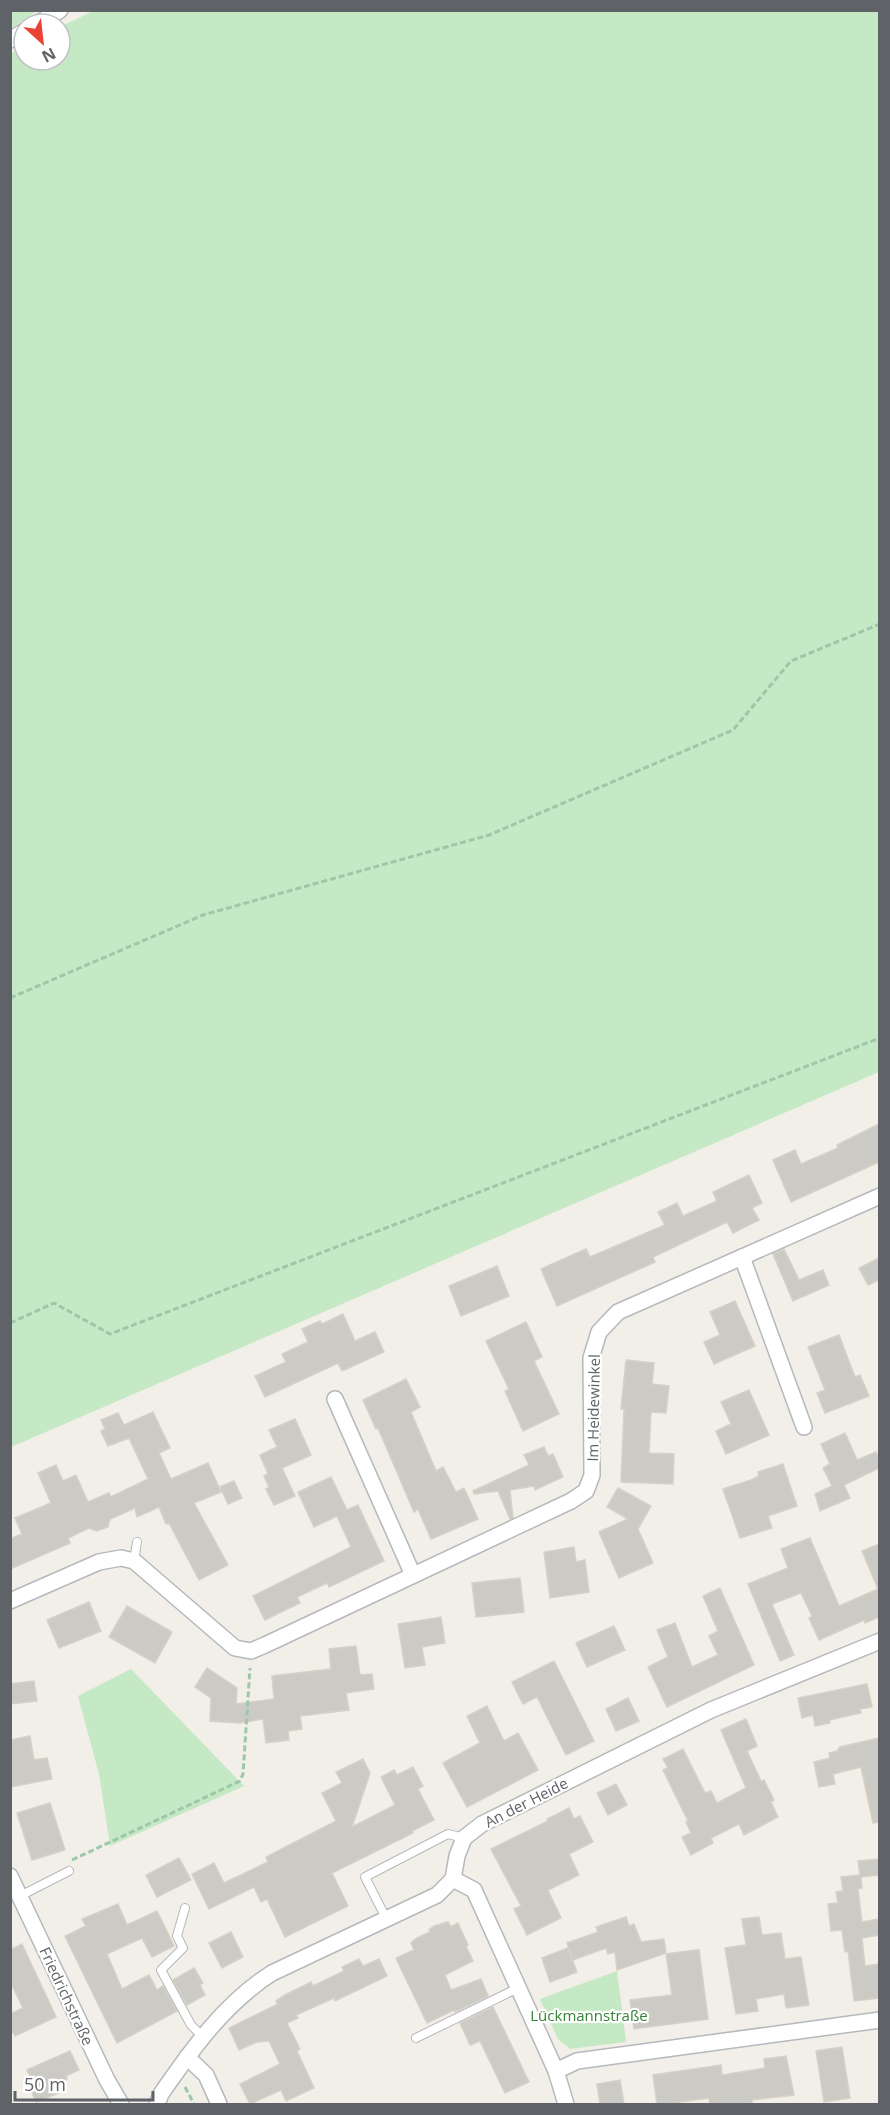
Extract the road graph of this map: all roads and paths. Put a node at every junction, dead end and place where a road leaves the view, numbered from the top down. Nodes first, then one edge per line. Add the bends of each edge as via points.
1 (879, 624) edge
2 (10, 998) edge
3 (879, 1038) edge
4 (879, 1196) edge
5 (742, 1257) junction
6 (10, 1323) edge
7 (335, 1399) dead end
8 (804, 1427) dead end
9 (137, 1542) dead end
10 (134, 1561) junction
11 (413, 1575) junction
12 (10, 1601) edge
13 (879, 1641) edge
14 (251, 1651) junction
15 (464, 1839) junction
16 (112, 1841) dead end
17 (69, 1872) dead end
18 (453, 1879) junction
19 (15, 1886) edge
20 (185, 1908) dead end
21 (387, 1920) junction
22 (518, 1988) junction
23 (879, 2020) edge
24 (203, 2037) junction
25 (416, 2038) dead end
26 (187, 2057) junction
27 (556, 2071) junction
28 (121, 2104) edge
29 (157, 2104) edge
30 (219, 2104) edge
31 (566, 2104) edge

1 - 2 path via 791,661 733,730 500,831 203,915
3 - 6 path via 110,1334 54,1304
4 - 5 street, Im Heidewinkel
5 - 8 street
5 - 11 street, Im Heidewinkel via 618,1312 599,1332 591,1358 592,1475 586,1491
7 - 11 street
9 - 10 lane
10 - 12 street via 121,1558 99,1562
10 - 14 street via 228,1643
11 - 14 street, Im Heidewinkel
13 - 15 street, An der Heide via 711,1710 482,1824
14 - 16 path via 240,1780
15 - 18 street
15 - 21 lane via 448,1834 364,1877
17 - 19 lane
18 - 21 street via 437,1895
18 - 22 street via 474,1890
19 - 28 street, Friedrichstraße
20 - 24 lane via 177,1936 183,1948 160,1970 191,2025
21 - 24 street via 265,1978 251,1987
22 - 25 lane
22 - 27 street
23 - 27 street via 577,2061
24 - 26 street
26 - 29 street
26 - 30 street via 206,2075
27 - 31 street

